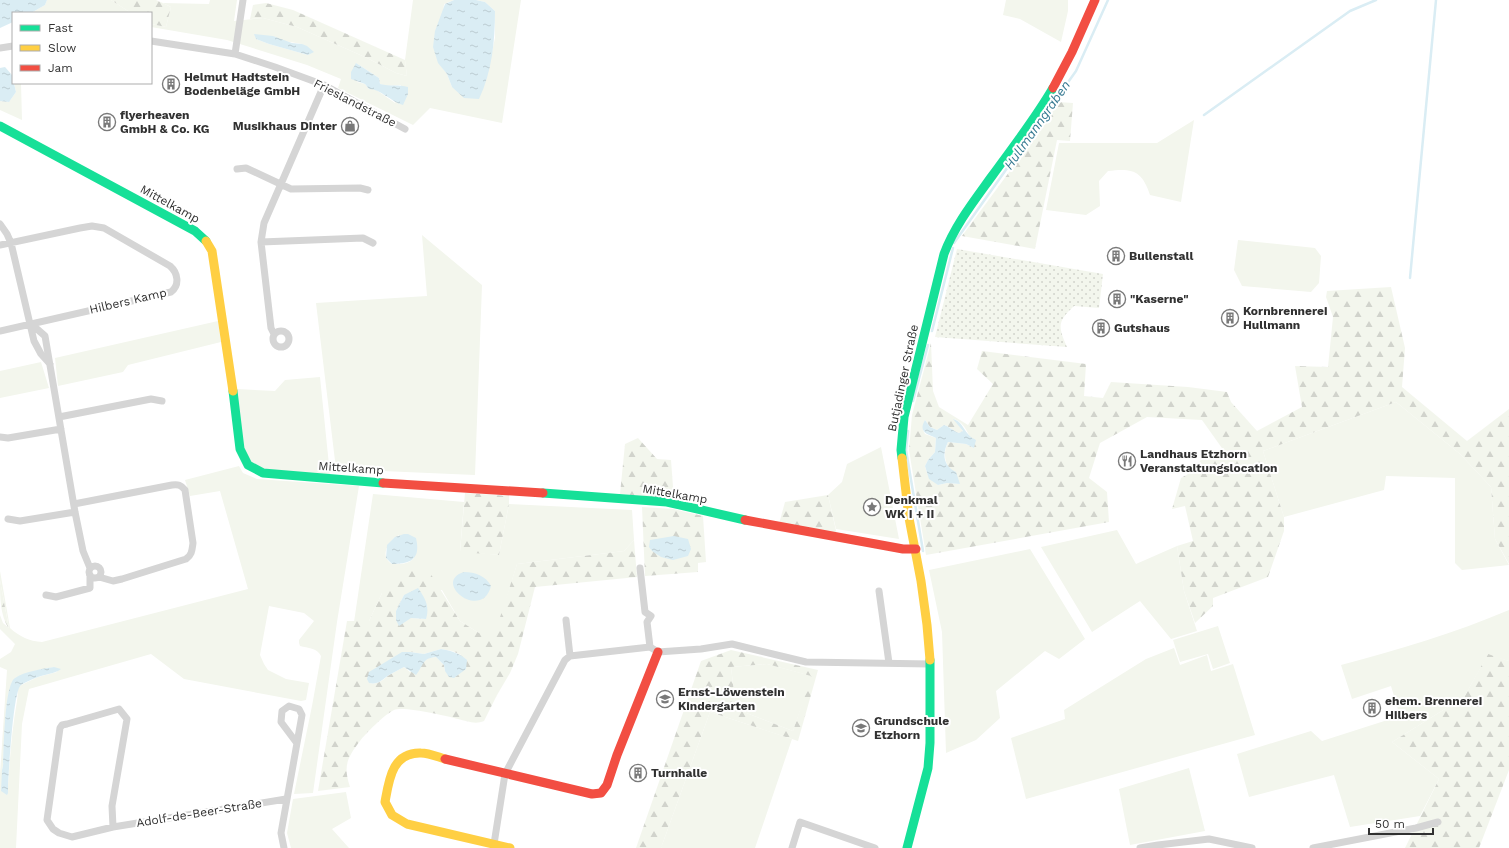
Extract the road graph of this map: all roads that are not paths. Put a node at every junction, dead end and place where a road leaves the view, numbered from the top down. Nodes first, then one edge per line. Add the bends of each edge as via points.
1 (243, 0) edge
2 (1095, 0) edge
3 (152, 41) edge
4 (12, 46) edge
5 (0, 48) edge
6 (235, 54) junction
7 (324, 85) junction
8 (0, 126) edge
9 (405, 129) dead end
10 (237, 169) dead end
11 (281, 184) junction
12 (368, 190) dead end
13 (0, 224) edge
14 (261, 242) junction
15 (11, 243) junction
16 (372, 243) dead end
17 (0, 245) edge
18 (29, 324) junction
19 (0, 331) edge
20 (274, 334) dead end
21 (50, 364) junction
22 (162, 402) dead end
23 (59, 416) junction
24 (61, 429) junction
25 (0, 437) edge
26 (75, 508) junction
27 (8, 519) dead end
28 (916, 549) junction
29 (640, 568) dead end
30 (90, 572) junction
31 (99, 577) junction
32 (879, 591) dead end
33 (46, 595) dead end
34 (566, 620) dead end
35 (650, 647) junction
36 (658, 652) junction
37 (570, 656) junction
38 (889, 662) junction
39 (930, 664) junction
40 (296, 742) junction
41 (505, 774) junction
42 (286, 799) junction
43 (1438, 822) dead end
44 (112, 827) junction
45 (494, 844) junction
46 (284, 848) edge
47 (510, 848) edge
48 (792, 848) edge
49 (875, 848) edge
50 (907, 848) edge
51 (1140, 848) edge
52 (1252, 848) edge
53 (1313, 848) edge

1 - 6 street
2 - 28 street, Butjadinger Straße via 1056,84 1025,132 956,227 944,254 904,417 901,450 909,518
3 - 6 street, Frieslandstraße
4 - 5 street
6 - 7 street, Frieslandstraße
7 - 9 street, Frieslandstraße
7 - 11 street
8 - 28 street, Mittelkamp via 204,238 212,251 240,449 248,465 263,473 667,502 762,524 903,549
10 - 11 street via 246,168
11 - 12 street via 291,189
11 - 14 street via 264,223
13 - 15 street
14 - 16 street via 363,238
14 - 20 street via 270,328
15 - 17 street
15 - 18 street
15 - 18 street, Hilbers Kamp via 98,226 170,266 177,277 176,286 170,292
18 - 19 street
18 - 21 street via 40,354
18 - 21 street via 45,336
21 - 23 street
22 - 23 street via 151,399
23 - 24 street
24 - 25 street via 8,438
24 - 26 street
26 - 27 street via 20,521
26 - 30 street via 83,551
26 - 31 street via 177,484 185,490 193,543 190,556 186,560 122,579 113,581
28 - 39 street, Butjadinger Straße
29 - 35 street via 645,612 651,616 647,622
30 - 31 street via 93,578
30 - 31 street via 96,565 100,567
30 - 33 street via 90,588 56,596
32 - 38 street
34 - 37 street
35 - 36 street
35 - 37 street
36 - 38 street via 732,644 806,662
36 - 41 street via 607,785 601,793 592,794
37 - 41 street via 565,660
38 - 39 street
39 - 50 street, Butjadinger Straße via 928,768
40 - 40 street via 302,715 299,709 289,706 282,711 281,722
40 - 42 street
41 - 45 street
41 - 45 street via 421,753 404,756 395,765 385,802 392,815 407,824
42 - 44 street, Adolf-de-Beer-Straße
42 - 46 street via 281,834
43 - 53 street
44 - 44 street, Adolf-de-Beer-Straße via 112,806 128,719 119,709 62,725 60,728 48,820 53,829 72,837
45 - 47 street
48 - 49 street via 800,822
51 - 52 street via 1209,839

